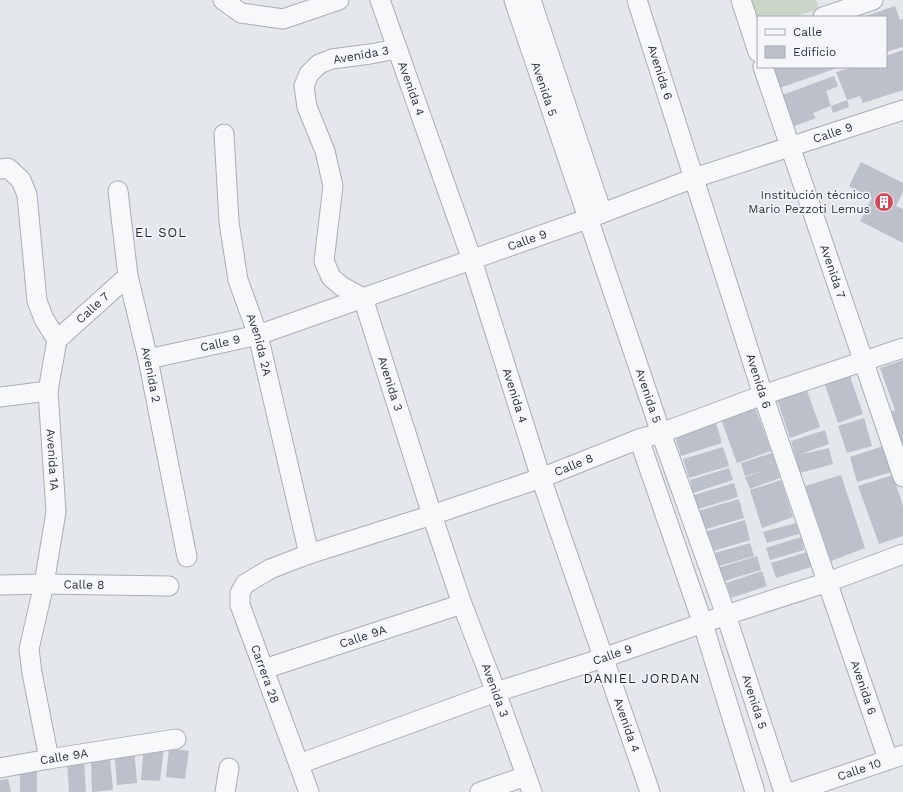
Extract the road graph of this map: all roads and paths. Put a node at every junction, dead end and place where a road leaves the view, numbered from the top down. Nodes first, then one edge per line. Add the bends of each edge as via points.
1 (223, 0) edge
2 (339, 0) edge
3 (380, 0) edge
4 (514, 0) edge
5 (531, 0) edge
6 (637, 0) edge
7 (741, 0) edge
8 (873, 0) edge
9 (829, 10) edge
10 (756, 43) edge
11 (398, 49) junction
12 (763, 68) edge
13 (903, 110) edge
14 (224, 134) dead end
15 (791, 146) junction
16 (4, 168) edge
17 (694, 178) junction
18 (118, 192) dead end
19 (595, 216) junction
20 (472, 260) junction
21 (128, 276) junction
22 (363, 298) junction
23 (258, 335) junction
24 (57, 340) junction
25 (903, 348) edge
26 (148, 358) junction
27 (864, 361) junction
28 (48, 391) junction
29 (763, 395) junction
30 (0, 397) edge
31 (661, 433) junction
32 (639, 439) junction
33 (903, 477) edge
34 (541, 478) junction
35 (432, 515) junction
36 (310, 554) junction
37 (903, 554) edge
38 (187, 557) dead end
39 (828, 582) junction
40 (44, 584) junction
41 (246, 584) joint
42 (0, 585) edge
43 (169, 586) dead end
44 (462, 604) junction
45 (726, 615) junction
46 (703, 624) junction
47 (603, 658) junction
48 (264, 669) junction
49 (496, 692) junction
50 (176, 739) dead end
51 (896, 757) edge
52 (49, 759) junction
53 (299, 764) junction
54 (0, 768) edge
55 (229, 768) dead end
56 (529, 784) edge
57 (225, 792) edge
58 (309, 792) edge
59 (480, 792) edge
60 (650, 792) edge
61 (755, 792) edge
62 (784, 792) edge
63 (793, 792) edge

1 - 2 street via 242,12 282,19
3 - 11 street, Avenida 4
4 - 19 street, Avenida 5
5 - 19 street, Avenida 5
6 - 17 street, Avenida 6
7 - 10 street
8 - 9 street
11 - 20 street, Avenida 4
11 - 22 street, Avenida 3 via 332,59 319,64 304,86 307,107 325,151 333,186 324,261 331,277 341,286
12 - 15 street, Avenida 7
13 - 15 street, Calle 9
14 - 23 street, Avenida 2A via 229,222 238,280
15 - 17 street, Calle 9
15 - 27 street, Avenida 7
16 - 24 street via 21,180 27,195 37,301
17 - 19 street, Calle 9
17 - 29 street, Avenida 6
18 - 21 street, Avenida 2
19 - 20 street, Calle 9
19 - 31 street, Avenida 5
20 - 22 street, Calle 9
20 - 34 street, Avenida 4
21 - 24 street, Calle 7
21 - 26 street, Avenida 2
22 - 23 street, Calle 9
22 - 35 street, Avenida 3
23 - 26 street, Calle 9
23 - 36 street, Avenida 2A
24 - 28 street, Avenida 1A
25 - 27 street, Calle 8
26 - 38 street, Avenida 2
27 - 29 street, Calle 8
27 - 33 street, Avenida 7
28 - 30 street
28 - 40 street, Avenida 1A via 56,512
29 - 31 street, Calle 8
29 - 39 street, Avenida 6
31 - 32 street, Calle 8
31 - 45 street, Avenida 5
32 - 34 street, Calle 8
32 - 46 street
34 - 35 street, Calle 8
34 - 47 street, Avenida 4
35 - 36 street, Calle 8
35 - 44 street, Avenida 3
36 - 41 street, Calle 8 via 270,570
37 - 39 street, Calle 9
39 - 45 street, Calle 9
39 - 51 street, Avenida 6
40 - 42 street, Calle 8
40 - 43 street, Calle 8
40 - 52 street, Avenida 1A via 29,649
41 - 48 street, Carrera 28 via 240,593 240,605
44 - 48 street, Calle 9A
44 - 49 street, Avenida 3
45 - 46 street, Calle 9
45 - 62 street, Avenida 5
46 - 47 street, Calle 9
46 - 61 street
47 - 49 street, Calle 9
47 - 60 street, Avenida 4
48 - 53 street, Carrera 28
49 - 53 street, Calle 9
49 - 56 street, Avenida 3
50 - 52 street, Calle 9A
51 - 63 street, Calle 10
52 - 54 street, Calle 9A
53 - 58 street
55 - 57 street
56 - 59 street

